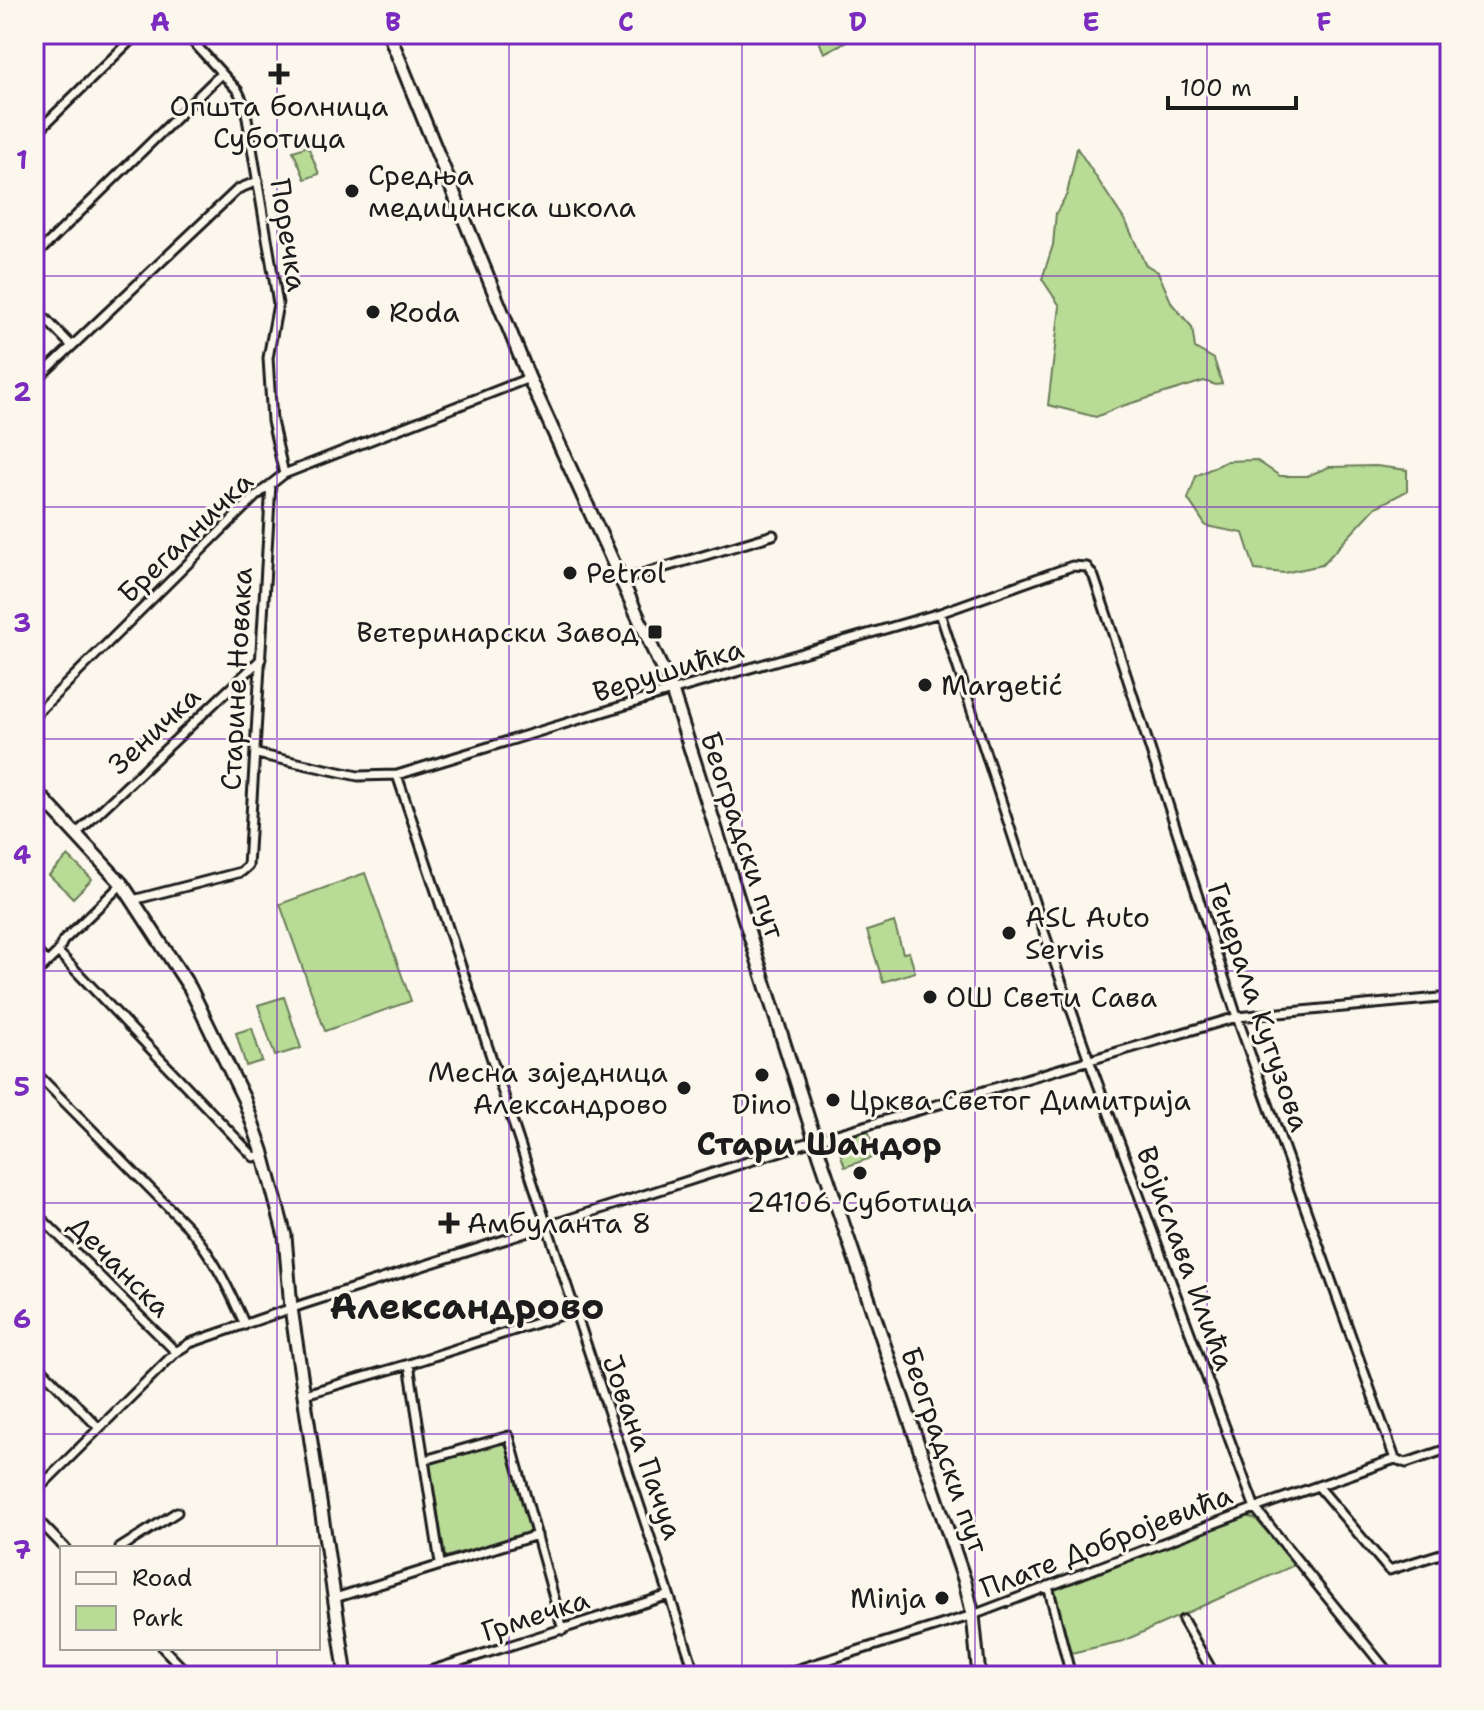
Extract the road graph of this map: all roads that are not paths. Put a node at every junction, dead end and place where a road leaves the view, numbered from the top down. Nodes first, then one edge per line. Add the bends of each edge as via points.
1 (137, 34) edge
2 (186, 34) edge
3 (389, 34) edge
4 (221, 74) junction
5 (34, 135) edge
6 (258, 181) junction
7 (34, 257) edge
8 (34, 307) edge
9 (71, 345) junction
10 (529, 378) junction
11 (34, 382) edge
12 (284, 474) junction
13 (271, 484) junction
14 (773, 535) dead end
15 (1087, 567) joint
16 (622, 580) junction
17 (940, 613) junction
18 (261, 659) junction
19 (672, 691) junction
20 (34, 716) edge
21 (257, 754) junction
22 (397, 775) junction
23 (34, 789) edge
24 (77, 833) junction
25 (122, 884) junction
26 (133, 900) junction
27 (34, 949) edge
28 (58, 952) junction
29 (47, 962) junction
30 (34, 975) edge
31 (1450, 997) edge
32 (1237, 1017) junction
33 (1089, 1060) junction
34 (34, 1071) edge
35 (815, 1140) junction
36 (264, 1154) junction
37 (34, 1211) edge
38 (549, 1225) junction
39 (291, 1308) junction
40 (574, 1311) junction
41 (245, 1325) junction
42 (176, 1352) junction
43 (34, 1361) edge
44 (409, 1364) junction
45 (305, 1394) junction
46 (98, 1427) junction
47 (1450, 1448) edge
48 (1395, 1459) junction
49 (425, 1460) junction
50 (1318, 1486) junction
51 (34, 1493) edge
52 (1255, 1508) junction
53 (177, 1512) dead end
54 (34, 1516) edge
55 (537, 1535) junction
56 (63, 1546) edge
57 (123, 1546) edge
58 (1450, 1551) edge
59 (440, 1563) junction
60 (1048, 1586) junction
61 (669, 1595) junction
62 (335, 1598) junction
63 (973, 1615) junction
64 (1183, 1620) dead end
65 (563, 1630) junction
66 (165, 1650) edge
67 (190, 1676) edge
68 (346, 1676) edge
69 (414, 1676) edge
70 (696, 1676) edge
71 (776, 1676) edge
72 (979, 1676) edge
73 (1071, 1676) edge
74 (1215, 1676) edge
75 (1391, 1676) edge

1 - 5 street
2 - 4 street, Поречка
3 - 10 main road, Београдски пут
4 - 6 street, Поречка via 242,98
4 - 7 street
6 - 9 street via 238,189
6 - 12 street, Поречка via 278,304 268,358 272,421
8 - 9 street
9 - 11 street
10 - 12 street, Брегалничка
10 - 16 main road, Београдски пут
12 - 13 street, Брегалничка
13 - 18 street, Старине Новака
13 - 20 street, Брегалничка
14 - 16 street
15 - 17 street, Верушићка via 1072,566
15 - 32 street, Генерала Кутузова
16 - 19 main road, Београдски пут
17 - 19 street, Верушићка
17 - 33 street, Војислава Илића
18 - 21 street, Старине Новака
18 - 24 street, Зеничка
19 - 22 street, Верушићка
19 - 35 main road, Београдски пут
21 - 22 street, Верушићка via 358,776
21 - 26 street, Старине Новака via 249,864 241,872
22 - 38 street, Јована Пачуа
23 - 24 main road
24 - 25 main road
25 - 26 main road
25 - 28 street
26 - 36 main road via 190,988 244,1099
27 - 29 street
28 - 29 street
28 - 36 street via 254,1157
29 - 30 street
31 - 32 street
32 - 33 street
32 - 48 street, Генерала Кутузова
33 - 35 street
33 - 52 street, Војислава Илића
34 - 41 street via 208,1250
35 - 38 street
35 - 63 main road, Београдски пут
36 - 39 main road via 283,1227
37 - 42 street, Дечанска
38 - 39 street
38 - 40 street, Јована Пачуа
39 - 41 street
39 - 45 main road
40 - 44 street
40 - 61 street, Јована Пачуа
41 - 42 street
42 - 46 street
43 - 46 street
44 - 45 street
44 - 49 street
45 - 62 main road
46 - 51 street
47 - 48 street, Плате Добројевића via 1406,1463
48 - 50 street, Плате Добројевића
49 - 55 street via 509,1436
49 - 59 street
50 - 52 street, Плате Добројевића
50 - 58 street via 1389,1570
52 - 60 street, Плате Добројевића
52 - 75 street, Војислава Илића
53 - 57 street
54 - 56 street
55 - 59 street
55 - 65 street
59 - 62 street
60 - 63 street, Плате Добројевића
60 - 73 street
61 - 65 street, Грмечка
61 - 70 street, Јована Пачуа
62 - 68 main road
63 - 71 street, Плате Добројевића
63 - 72 main road, Београдски пут
64 - 74 street
65 - 69 street, Грмечка
66 - 67 street

